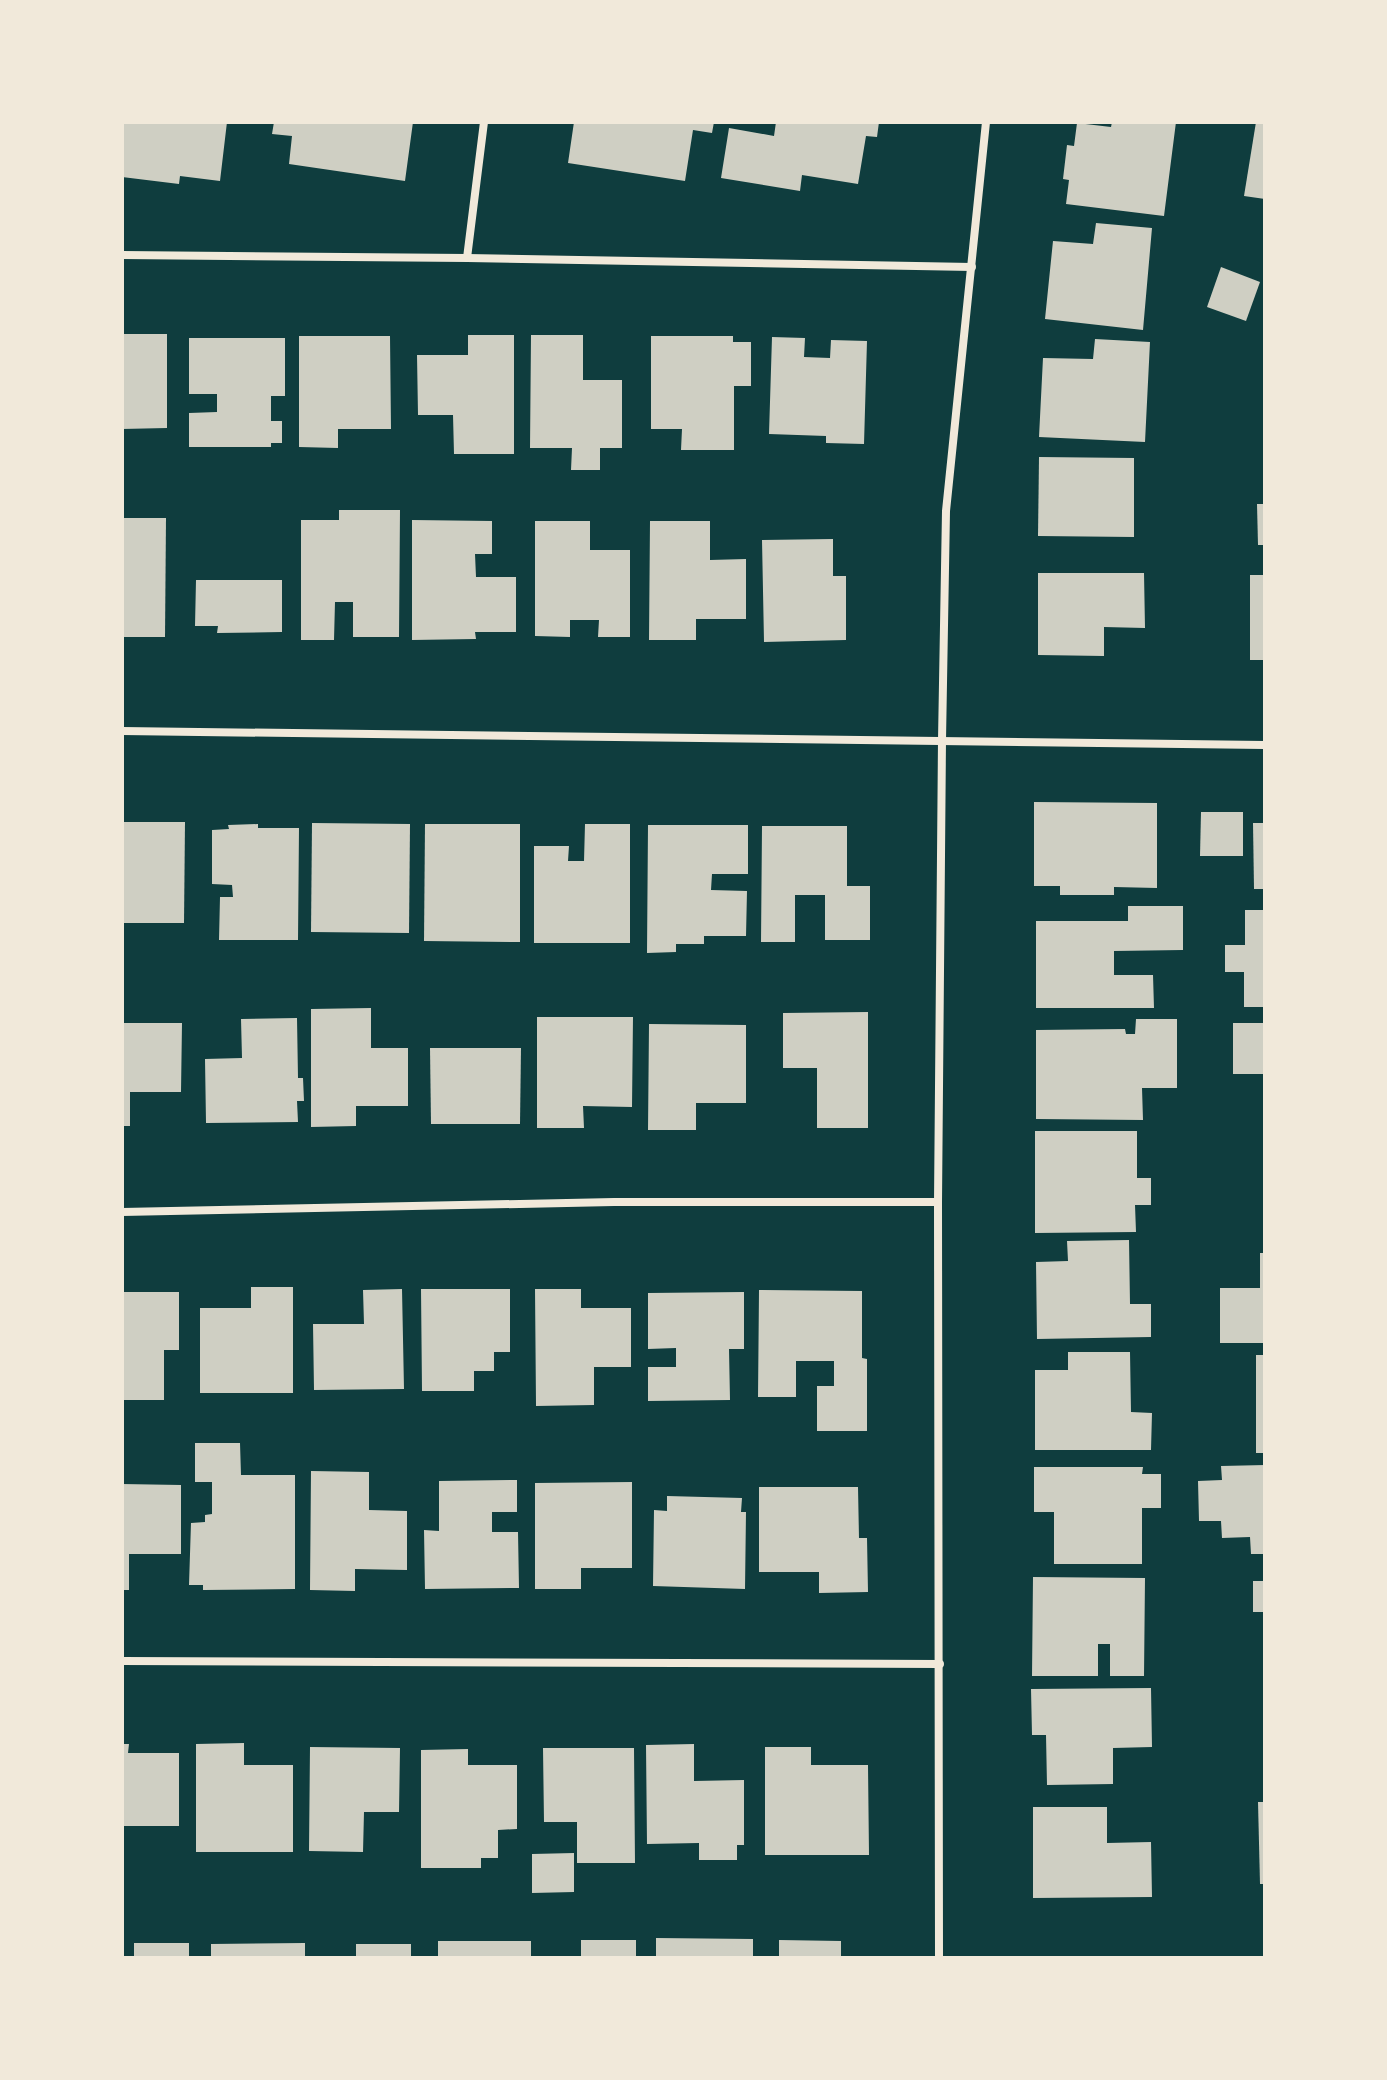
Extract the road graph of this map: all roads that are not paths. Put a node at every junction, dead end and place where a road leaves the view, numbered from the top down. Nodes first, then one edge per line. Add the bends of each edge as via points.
1 (484, 122) edge
2 (986, 122) edge
3 (122, 255) edge
4 (467, 258) junction
5 (972, 267) junction
6 (122, 731) edge
7 (942, 740) junction
8 (1265, 745) edge
9 (938, 1202) junction
10 (122, 1212) edge
11 (122, 1661) edge
12 (940, 1664) junction
13 (939, 1958) edge

1 - 4 street
2 - 5 street
3 - 4 street
4 - 5 street
5 - 7 street via 946,511
6 - 7 street
7 - 8 street
7 - 9 street
9 - 10 street
9 - 12 street
11 - 12 street
12 - 13 street

